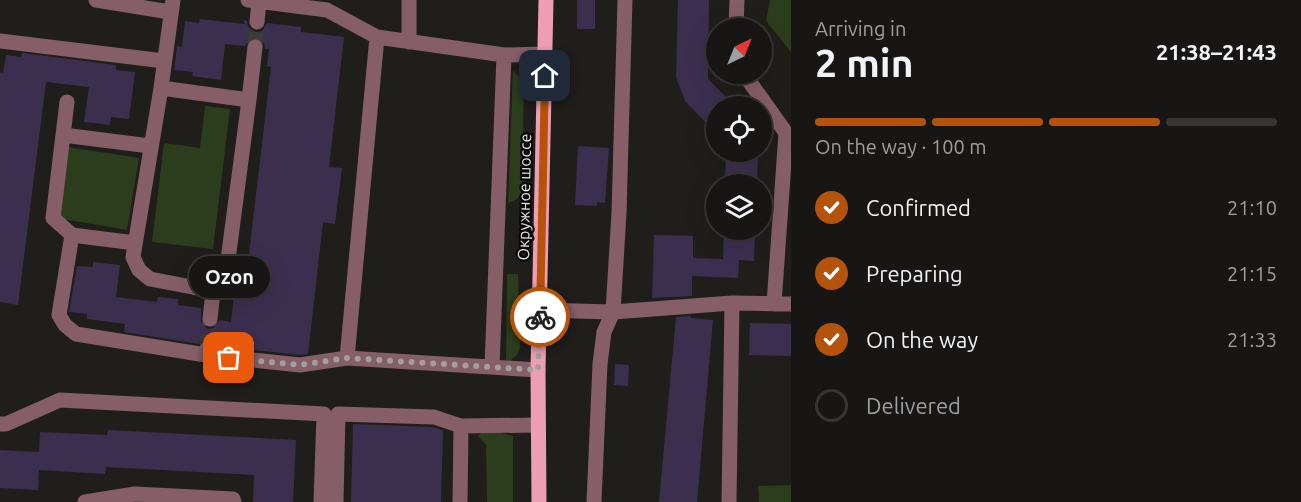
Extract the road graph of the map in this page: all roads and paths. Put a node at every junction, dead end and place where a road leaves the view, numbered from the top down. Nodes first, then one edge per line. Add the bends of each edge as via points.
1 (96, 0) edge
2 (409, 0) edge
3 (546, 0) edge
4 (625, 0) edge
5 (737, 0) edge
6 (254, 1) edge
7 (326, 5) edge
8 (172, 6) edge
9 (736, 18) edge
10 (257, 22) tunnel mouth
11 (377, 37) junction
12 (0, 41) edge
13 (409, 42) junction
14 (255, 47) tunnel mouth
15 (546, 54) junction
16 (504, 55) junction
17 (164, 61) junction
18 (751, 84) edge
19 (161, 88) junction
20 (249, 100) junction
21 (68, 102) dead end
22 (63, 135) junction
23 (150, 146) junction
24 (72, 235) junction
25 (135, 243) junction
26 (213, 291) junction
27 (732, 303) junction
28 (774, 304) junction
29 (791, 304) edge
30 (540, 310) junction
31 (613, 312) junction
32 (210, 319) tunnel mouth
33 (347, 358) junction
34 (492, 367) junction
35 (538, 370) junction
36 (0, 424) edge
37 (538, 424) junction
38 (461, 426) junction
39 (85, 502) edge
40 (234, 502) edge
41 (321, 502) edge
42 (336, 502) edge
43 (460, 502) edge
44 (538, 502) edge
45 (594, 502) edge
46 (729, 502) edge

1 - 8 lane
2 - 13 lane
3 - 15 main road, Окружное шоссе
4 - 31 lane
5 - 9 lane
6 - 7 lane
6 - 10 lane
7 - 11 lane
8 - 17 lane
11 - 13 lane
11 - 33 lane
12 - 17 lane
13 - 16 lane
14 - 20 lane
15 - 16 lane
15 - 30 main road, Окружное шоссе
16 - 34 lane
17 - 19 lane
18 - 28 lane via 786,133
19 - 20 lane
19 - 23 lane
20 - 26 lane via 226,275 222,285
21 - 22 lane
22 - 23 lane
22 - 24 lane via 53,218
23 - 25 lane
24 - 25 lane
24 - 33 lane via 59,315 76,334 300,365
25 - 26 lane via 133,257 139,270 150,279
26 - 32 lane
27 - 28 lane
27 - 31 lane
27 - 46 lane
28 - 29 lane
30 - 31 lane
30 - 35 main road, Окружное шоссе
31 - 45 lane via 604,332 600,364
33 - 34 lane
34 - 35 lane
35 - 37 main road, Окружное шоссе
36 - 41 lane via 60,400 324,414
37 - 38 lane
37 - 44 main road, Окружное шоссе
38 - 42 lane via 434,417 338,414
38 - 43 lane
39 - 40 lane via 135,494

